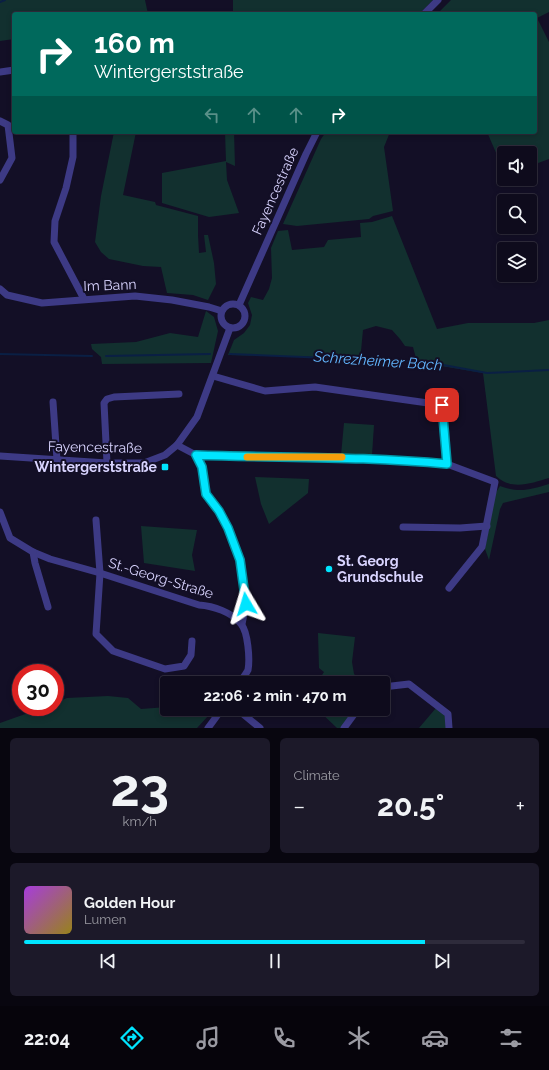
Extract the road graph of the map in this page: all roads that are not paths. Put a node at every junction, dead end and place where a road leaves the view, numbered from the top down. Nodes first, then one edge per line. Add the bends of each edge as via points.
1 (438, 0) edge
2 (426, 12) edge
3 (12, 70) edge
4 (0, 72) edge
5 (0, 121) edge
6 (73, 134) edge
7 (317, 134) edge
8 (0, 180) edge
9 (0, 289) edge
10 (84, 299) junction
11 (239, 305) junction
12 (222, 311) junction
13 (230, 328) junction
14 (213, 376) junction
15 (179, 394) dead end
16 (53, 402) dead end
17 (177, 445) junction
18 (196, 455) junction
19 (0, 456) edge
20 (57, 460) junction
21 (107, 463) junction
22 (447, 464) junction
23 (0, 512) edge
24 (96, 520) dead end
25 (487, 526) junction
26 (403, 527) dead end
27 (34, 552) junction
28 (100, 573) junction
29 (449, 588) dead end
30 (48, 608) dead end
31 (242, 624) junction
32 (192, 641) dead end
33 (245, 676) edge
34 (390, 686) edge
35 (217, 716) edge
36 (245, 716) edge
37 (353, 716) edge
38 (208, 728) edge
39 (260, 728) edge
40 (344, 728) edge
41 (449, 728) edge

1 - 2 street
3 - 4 street
5 - 8 street via 8,125 12,158
6 - 10 street via 73,157 55,221 54,242
7 - 11 street, Fayencestraße
9 - 10 street, Im Bann via 7,295 42,303
10 - 12 street, Im Bann via 135,296 172,300
11 - 12 street via 231,304
11 - 13 street via 246,319 242,326
12 - 13 street via 222,322
13 - 14 street, Fayencestraße
14 - 17 street, Fayencestraße via 197,417
14 - 22 street via 265,391 315,387 442,405
15 - 21 street via 107,399 104,403
16 - 20 street
17 - 18 street
17 - 21 street, Fayencestraße via 165,455 144,463
18 - 22 street via 358,458
18 - 31 street via 202,467 206,494 228,528 240,560 246,604
19 - 20 street, Fayencestraße
20 - 21 street, Fayencestraße
22 - 25 street via 495,482
23 - 27 street, St.-Georg-Straße via 10,538
24 - 28 street
25 - 26 street
25 - 29 street via 482,547
27 - 28 street, St.-Georg-Straße
27 - 30 street
28 - 31 street, St.-Georg-Straße via 226,612
28 - 32 street via 96,634 113,651 165,669 184,666 191,655
31 - 33 street via 249,649 248,671
34 - 41 street via 409,684 448,714
35 - 38 street
36 - 39 street
37 - 40 street

